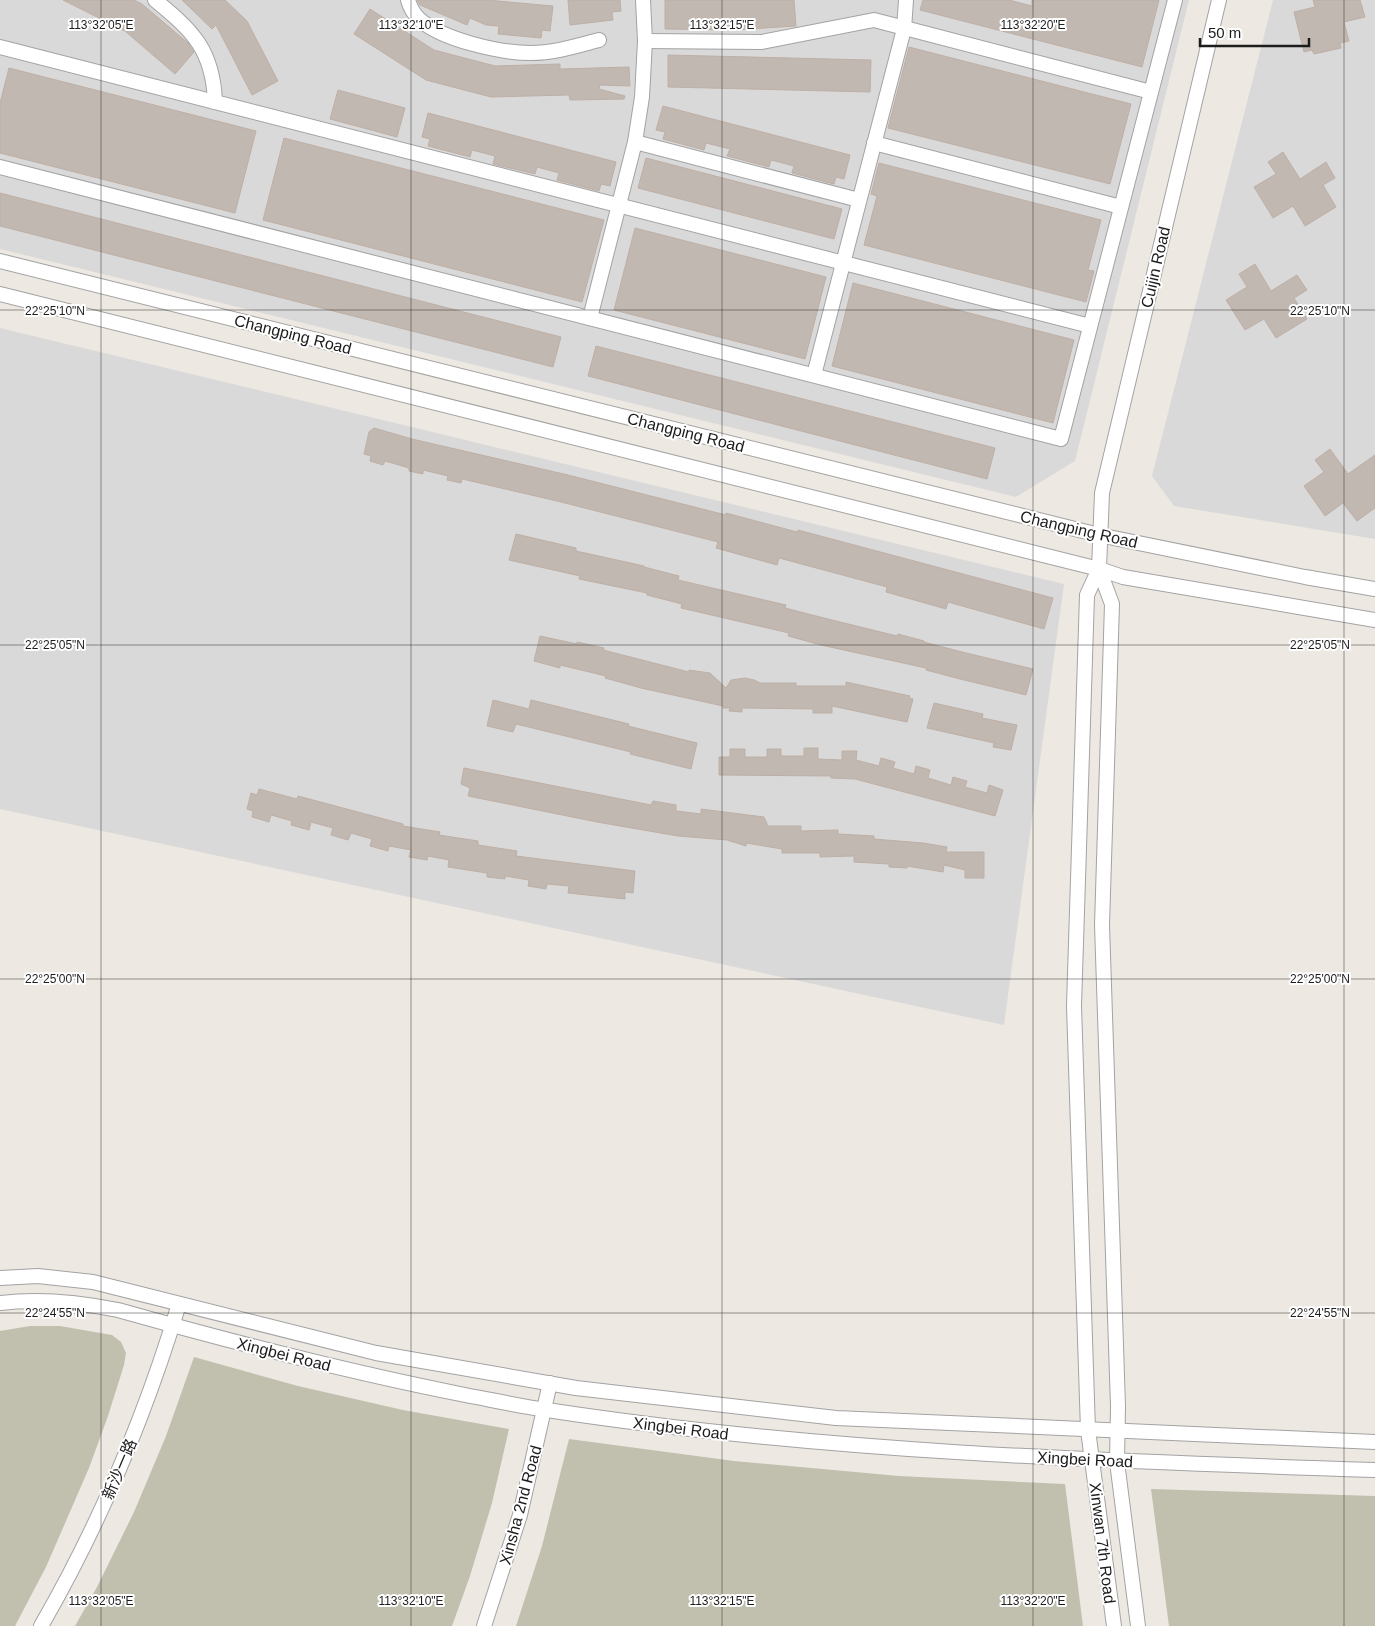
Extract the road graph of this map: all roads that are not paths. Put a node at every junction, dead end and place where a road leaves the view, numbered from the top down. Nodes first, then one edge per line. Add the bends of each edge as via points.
1 (155, 0) edge
2 (408, 0) edge
3 (642, 0) edge
4 (906, 0) edge
5 (1175, 0) edge
6 (1219, 0) edge
7 (904, 29) junction
8 (599, 40) dead end
9 (645, 41) junction
10 (0, 47) edge
11 (1151, 92) junction
12 (215, 102) junction
13 (635, 142) junction
14 (874, 144) junction
15 (0, 167) edge
16 (859, 200) junction
17 (619, 205) junction
18 (1121, 207) junction
19 (0, 262) edge
20 (843, 262) junction
21 (0, 294) edge
22 (590, 318) junction
23 (1090, 326) junction
24 (814, 375) junction
25 (1099, 535) junction
26 (1099, 569) junction
27 (1375, 589) edge
28 (1375, 620) edge
29 (0, 1278) edge
30 (0, 1303) edge
31 (179, 1304) junction
32 (173, 1325) junction
33 (550, 1383) junction
34 (545, 1410) junction
35 (1088, 1430) junction
36 (1118, 1432) junction
37 (1375, 1442) edge
38 (1092, 1460) junction
39 (1117, 1462) junction
40 (1375, 1470) edge
41 (41, 1626) edge
42 (484, 1626) edge
43 (1114, 1626) edge
44 (1138, 1626) edge

1 - 12 street via 187,26 197,39 211,69
2 - 8 street via 420,20 432,28 463,42 497,50 531,53
3 - 9 street
4 - 7 street
5 - 11 street
6 - 25 street, Cuijin Road via 1102,493
7 - 9 street via 874,20 762,42
7 - 11 street
7 - 14 street
9 - 13 street via 642,97
10 - 12 street
11 - 18 street
12 - 17 street
13 - 16 street
13 - 17 street
14 - 16 street
14 - 18 street
15 - 22 street
16 - 20 street
17 - 20 street
17 - 22 street
18 - 23 street
19 - 25 street, Changping Road
20 - 23 street
20 - 24 street
21 - 26 street, Changping Road
22 - 24 street
23 - 24 street via 1061,439
25 - 26 street, Cuijin Road
25 - 27 street, Changping Road
26 - 28 street, Changping Road via 1123,577
26 - 35 street, Xinwan 7th Road via 1088,595 1074,1006
26 - 36 street, Xinwan 7th Road via 1112,604 1102,925
29 - 31 street, Xingbei Road via 38,1276 93,1282
30 - 32 street, Xingbei Road via 40,1301 92,1305
31 - 32 street, 新沙一路
31 - 33 street, Xingbei Road via 376,1353
32 - 34 street, Xingbei Road via 378,1378
32 - 41 street, 新沙一路 via 141,1416 104,1505
33 - 34 street, Xinsha 2nd Road
33 - 35 street, Xingbei Road via 836,1418
34 - 38 street, Xingbei Road via 744,1436
34 - 42 street, Xinsha 2nd Road via 520,1515
35 - 36 street, Xingbei Road
35 - 38 street, Xinwan 7th Road
36 - 37 street, Xingbei Road
36 - 39 street, Xinwan 7th Road
38 - 39 street, Xingbei Road
38 - 43 street, Xinwan 7th Road
39 - 40 street, Xingbei Road
39 - 44 street, Xinwan 7th Road

